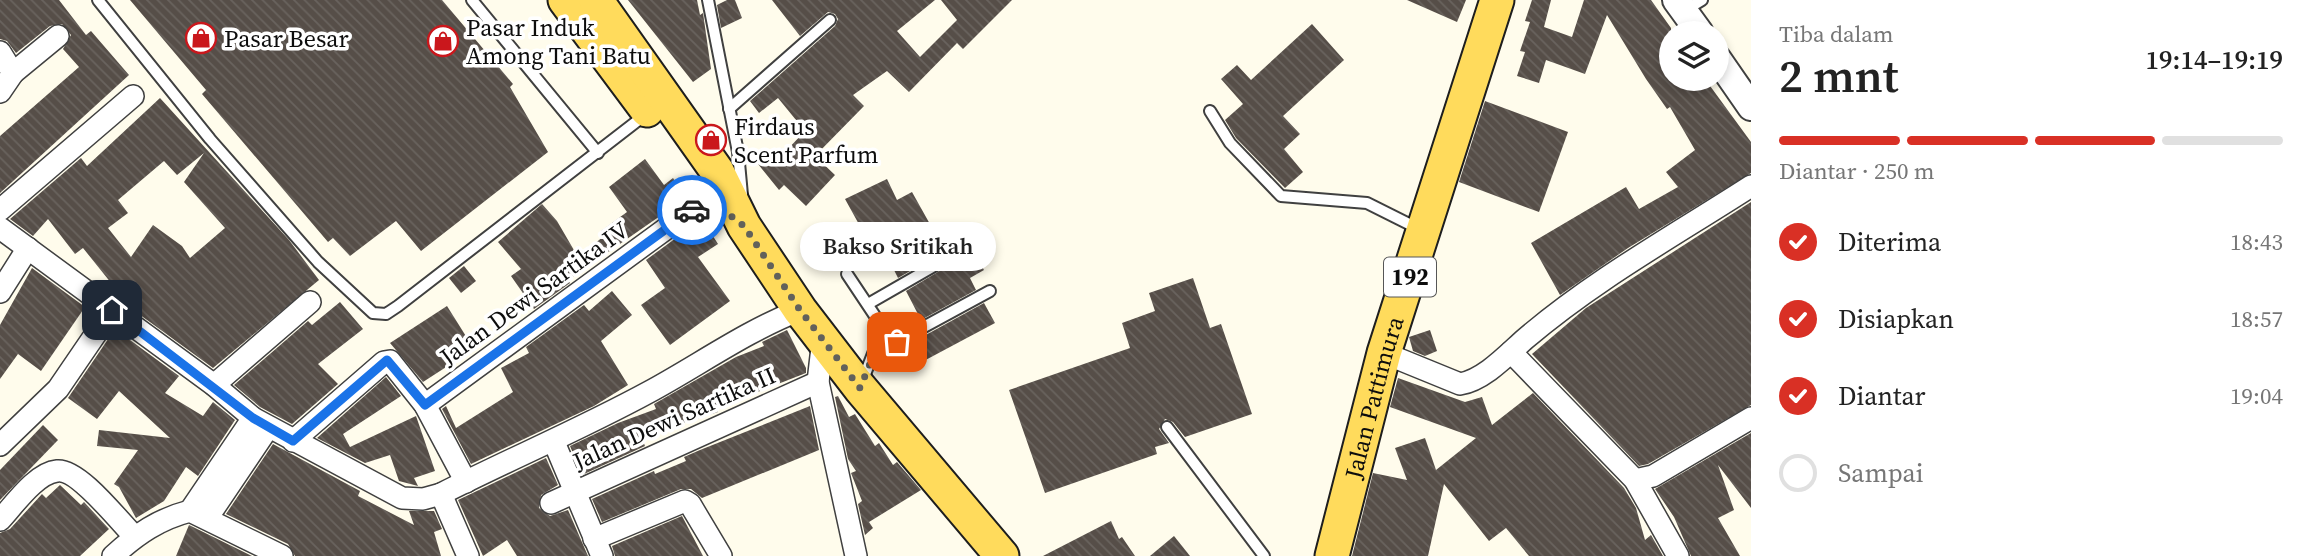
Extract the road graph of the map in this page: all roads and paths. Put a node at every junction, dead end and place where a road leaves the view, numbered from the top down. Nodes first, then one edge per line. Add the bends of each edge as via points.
1 (98, 0) edge
2 (472, 0) edge
3 (565, 0) edge
4 (596, 0) edge
5 (708, 0) edge
6 (1497, 0) edge
7 (1687, 4) edge
8 (830, 19) dead end
9 (1695, 21) edge
10 (607, 33) junction
11 (58, 36) dead end
12 (0, 52) edge
13 (13, 73) junction
14 (1729, 75) edge
15 (0, 92) edge
16 (132, 96) dead end
17 (1751, 107) edge
18 (729, 109) junction
19 (1210, 111) dead end
20 (649, 112) junction
21 (598, 153) junction
22 (1751, 186) edge
23 (708, 198) junction
24 (0, 210) edge
25 (744, 226) junction
26 (0, 228) edge
27 (1425, 232) junction
28 (28, 248) junction
29 (955, 254) dead end
30 (847, 274) dead end
31 (990, 291) dead end
32 (0, 292) edge
33 (310, 302) dead end
34 (868, 304) junction
35 (112, 310) junction
36 (800, 310) junction
37 (823, 339) junction
38 (1511, 352) junction
39 (1384, 353) junction
40 (874, 354) junction
41 (818, 382) junction
42 (214, 385) junction
43 (860, 388) junction
44 (425, 405) junction
45 (1751, 418) edge
46 (260, 423) junction
47 (1167, 427) dead end
48 (293, 441) junction
49 (554, 442) junction
50 (0, 445) edge
51 (1635, 480) junction
52 (466, 482) junction
53 (574, 492) junction
54 (441, 494) junction
55 (551, 503) dead end
56 (199, 514) junction
57 (0, 520) edge
58 (134, 536) junction
59 (598, 548) edge
60 (113, 556) edge
61 (282, 556) edge
62 (468, 556) edge
63 (721, 556) edge
64 (856, 556) edge
65 (1002, 556) edge
66 (1264, 556) edge
67 (1332, 556) edge
68 (1678, 556) edge

1 - 21 lane via 300,242 373,313 386,314 398,306
2 - 21 lane
3 - 10 main road
4 - 10 main road
5 - 18 lane
6 - 27 main road, Jalan Pattimura / 192
7 - 9 street
8 - 18 lane
10 - 20 main road
10 - 25 main road via 717,172
11 - 13 street
12 - 13 street
13 - 15 street
14 - 17 street
16 - 24 street
18 - 25 lane
19 - 27 lane via 1230,143 1281,196 1367,203
20 - 21 lane
20 - 23 main road
22 - 38 street via 1564,306
23 - 25 main road
23 - 44 street, Jalan Dewi Sartika IV
25 - 36 main road
26 - 28 street
27 - 39 main road, Jalan Pattimura / 192
28 - 32 street
28 - 35 street
29 - 34 lane
30 - 34 lane
31 - 40 lane
33 - 42 street
34 - 40 lane via 883,328
35 - 42 street
35 - 50 street via 58,389
36 - 37 main road
36 - 49 street via 773,320
37 - 41 street
37 - 43 main road
38 - 39 street via 1470,382 1460,384
38 - 51 street
39 - 67 main road, Jalan Pattimura / 192
40 - 43 lane
41 - 53 street, Jalan Dewi Sartika II
41 - 64 street
42 - 46 street
43 - 65 main road
44 - 48 street via 387,360
44 - 52 street
45 - 51 street via 1653,476
46 - 48 street
46 - 56 street
47 - 66 lane
48 - 54 street via 402,498
49 - 52 street
49 - 53 street
51 - 68 street
52 - 54 street
53 - 55 street, Jalan Dewi Sartika II
53 - 59 street
54 - 62 street
56 - 58 street via 168,517
56 - 61 street
57 - 58 street via 40,480 56,471 73,473
58 - 60 street
59 - 63 street via 685,501

